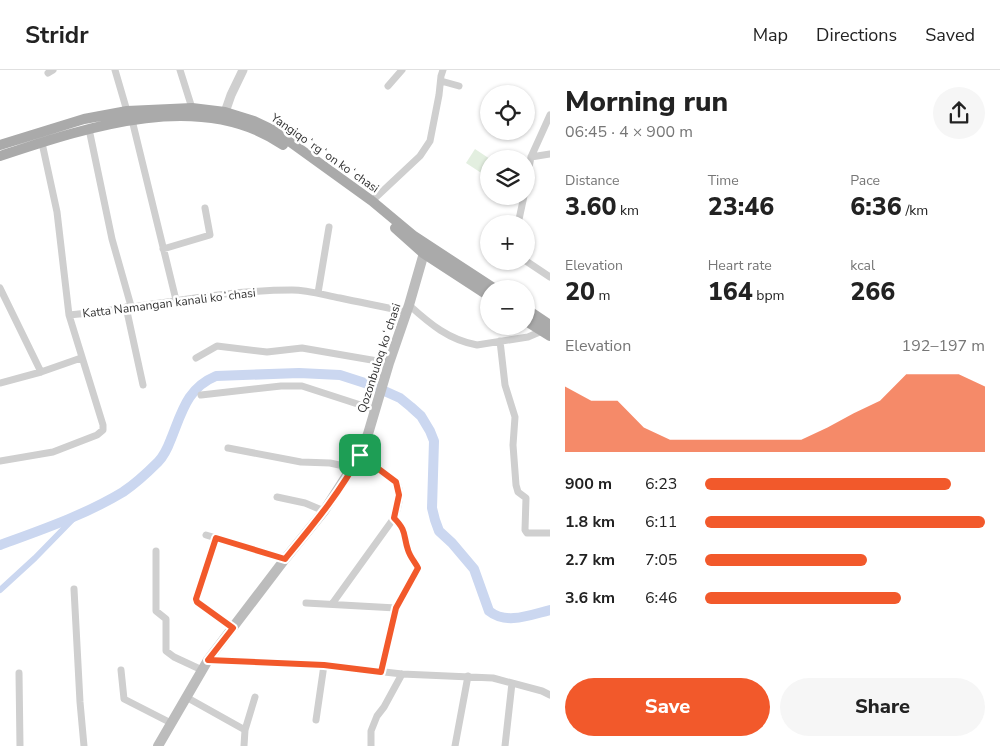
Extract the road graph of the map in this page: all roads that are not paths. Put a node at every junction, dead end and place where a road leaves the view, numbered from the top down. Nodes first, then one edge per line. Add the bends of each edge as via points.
1 (115, 70) edge
2 (180, 70) edge
3 (243, 70) edge
4 (402, 70) edge
5 (443, 70) edge
6 (441, 82) junction
7 (388, 86) dead end
8 (459, 86) dead end
9 (192, 108) junction
10 (129, 115) junction
11 (550, 115) edge
12 (224, 116) junction
13 (89, 130) junction
14 (42, 143) junction
15 (0, 145) edge
16 (534, 150) edge
17 (550, 154) edge
18 (0, 156) edge
19 (535, 156) edge
20 (372, 201) junction
21 (205, 208) dead end
22 (329, 227) dead end
23 (425, 248) junction
24 (163, 249) junction
25 (535, 267) edge
26 (550, 277) edge
27 (480, 280) edge
28 (0, 288) edge
29 (480, 289) edge
30 (318, 293) junction
31 (176, 300) junction
32 (128, 307) junction
33 (408, 308) junction
34 (69, 315) junction
35 (535, 318) edge
36 (535, 325) edge
37 (547, 331) edge
38 (500, 341) junction
39 (81, 358) junction
40 (196, 358) dead end
41 (389, 363) junction
42 (41, 372) junction
43 (0, 383) edge
44 (143, 385) dead end
45 (201, 395) dead end
46 (376, 410) junction
47 (228, 448) dead end
48 (360, 455) junction
49 (0, 461) edge
50 (353, 468) junction
51 (277, 497) dead end
52 (324, 511) junction
53 (394, 518) junction
54 (550, 532) edge
55 (206, 535) dead end
56 (216, 538) junction
57 (156, 552) dead end
58 (285, 559) junction
59 (74, 589) dead end
60 (306, 604) dead end
61 (332, 604) junction
62 (396, 608) junction
63 (233, 628) junction
64 (208, 660) junction
65 (324, 665) junction
66 (121, 670) dead end
67 (202, 670) junction
68 (381, 672) junction
69 (19, 673) dead end
70 (402, 674) junction
71 (468, 676) junction
72 (512, 683) junction
73 (550, 695) edge
74 (186, 697) junction
75 (255, 697) dead end
76 (316, 720) dead end
77 (171, 723) junction
78 (245, 730) junction
79 (20, 746) edge
80 (84, 746) edge
81 (158, 746) edge
82 (244, 746) edge
83 (371, 746) edge
84 (455, 746) edge
85 (505, 746) edge

1 - 10 street
2 - 9 street
3 - 12 street
4 - 7 street
5 - 6 street
6 - 8 street
6 - 20 street via 430,141 420,156
9 - 10 main road, Yangiqoʻrgʻon koʻchasi
9 - 12 main road, Yangiqoʻrgʻon koʻchasi
10 - 12 main road, Yangiqoʻrgʻon koʻchasi
10 - 13 main road, Yangiqoʻrgʻon koʻchasi
10 - 15 main road, Yangiqoʻrgʻon koʻchasi via 84,119
10 - 24 street
11 - 16 street
12 - 20 main road, Yangiqoʻrgʻon koʻchasi via 254,120 275,131
12 - 23 main road, Yangiqoʻrgʻon koʻchasi via 272,138
13 - 14 main road, Yangiqoʻrgʻon koʻchasi
13 - 32 street
14 - 18 main road, Yangiqoʻrgʻon koʻchasi
14 - 34 street via 56,212
17 - 19 street
20 - 23 main road, Yangiqoʻrgʻon koʻchasi
21 - 24 street via 210,235
22 - 30 street
23 - 27 main road, Yangiqoʻrgʻon koʻchasi
23 - 29 main road, Yangiqoʻrgʻon koʻchasi
23 - 33 main road, Qozonbuloq koʻchasi
24 - 31 street
25 - 26 street
28 - 42 street
30 - 31 street, Katta Namangan kanali koʻchasi via 292,290
30 - 33 street, Katta Namangan kanali koʻchasi
31 - 32 street, Katta Namangan kanali koʻchasi
32 - 34 street, Katta Namangan kanali koʻchasi
32 - 44 street
33 - 38 street via 455,339 477,345
33 - 41 main road, Qozonbuloq koʻchasi
34 - 39 street, Katta Namangan kanali koʻchasi
35 - 37 main road
36 - 37 main road
37 - 38 street
38 - 54 street via 505,384 515,417 516,485 518,492 526,498 525,530 527,533
39 - 42 street
39 - 49 street, Katta Namangan kanali koʻchasi via 104,425 102,433 53,452
40 - 41 street via 216,346 267,352 302,348
41 - 46 main road, Qozonbuloq koʻchasi
42 - 43 street
45 - 46 street via 302,386
46 - 48 main road, Qozonbuloq koʻchasi
47 - 50 street
48 - 50 main road, Qozonbuloq koʻchasi
48 - 53 street via 396,482 399,495
50 - 52 main road, Qozonbuloq koʻchasi
51 - 52 street
52 - 58 main road, Qozonbuloq koʻchasi
53 - 61 street
53 - 62 street via 404,530 408,549 418,568
55 - 56 street
56 - 58 street
56 - 63 street via 196,599
57 - 67 street via 156,611 166,620 166,651
58 - 63 main road, Qozonbuloq koʻchasi
59 - 80 street
60 - 61 street
61 - 62 street
62 - 68 street
63 - 64 main road, Qozonbuloq koʻchasi
64 - 65 street
64 - 67 main road, Qozonbuloq koʻchasi
65 - 68 street
65 - 76 street
66 - 77 street via 124,699
67 - 74 main road, Qozonbuloq koʻchasi
68 - 70 street
69 - 79 street
70 - 71 street
70 - 83 street via 377,716 371,731
71 - 72 street
71 - 84 street
72 - 73 street
72 - 85 street
74 - 77 main road, Qozonbuloq koʻchasi
74 - 78 street
75 - 78 street
77 - 81 main road, Qozonbuloq koʻchasi
78 - 82 street

